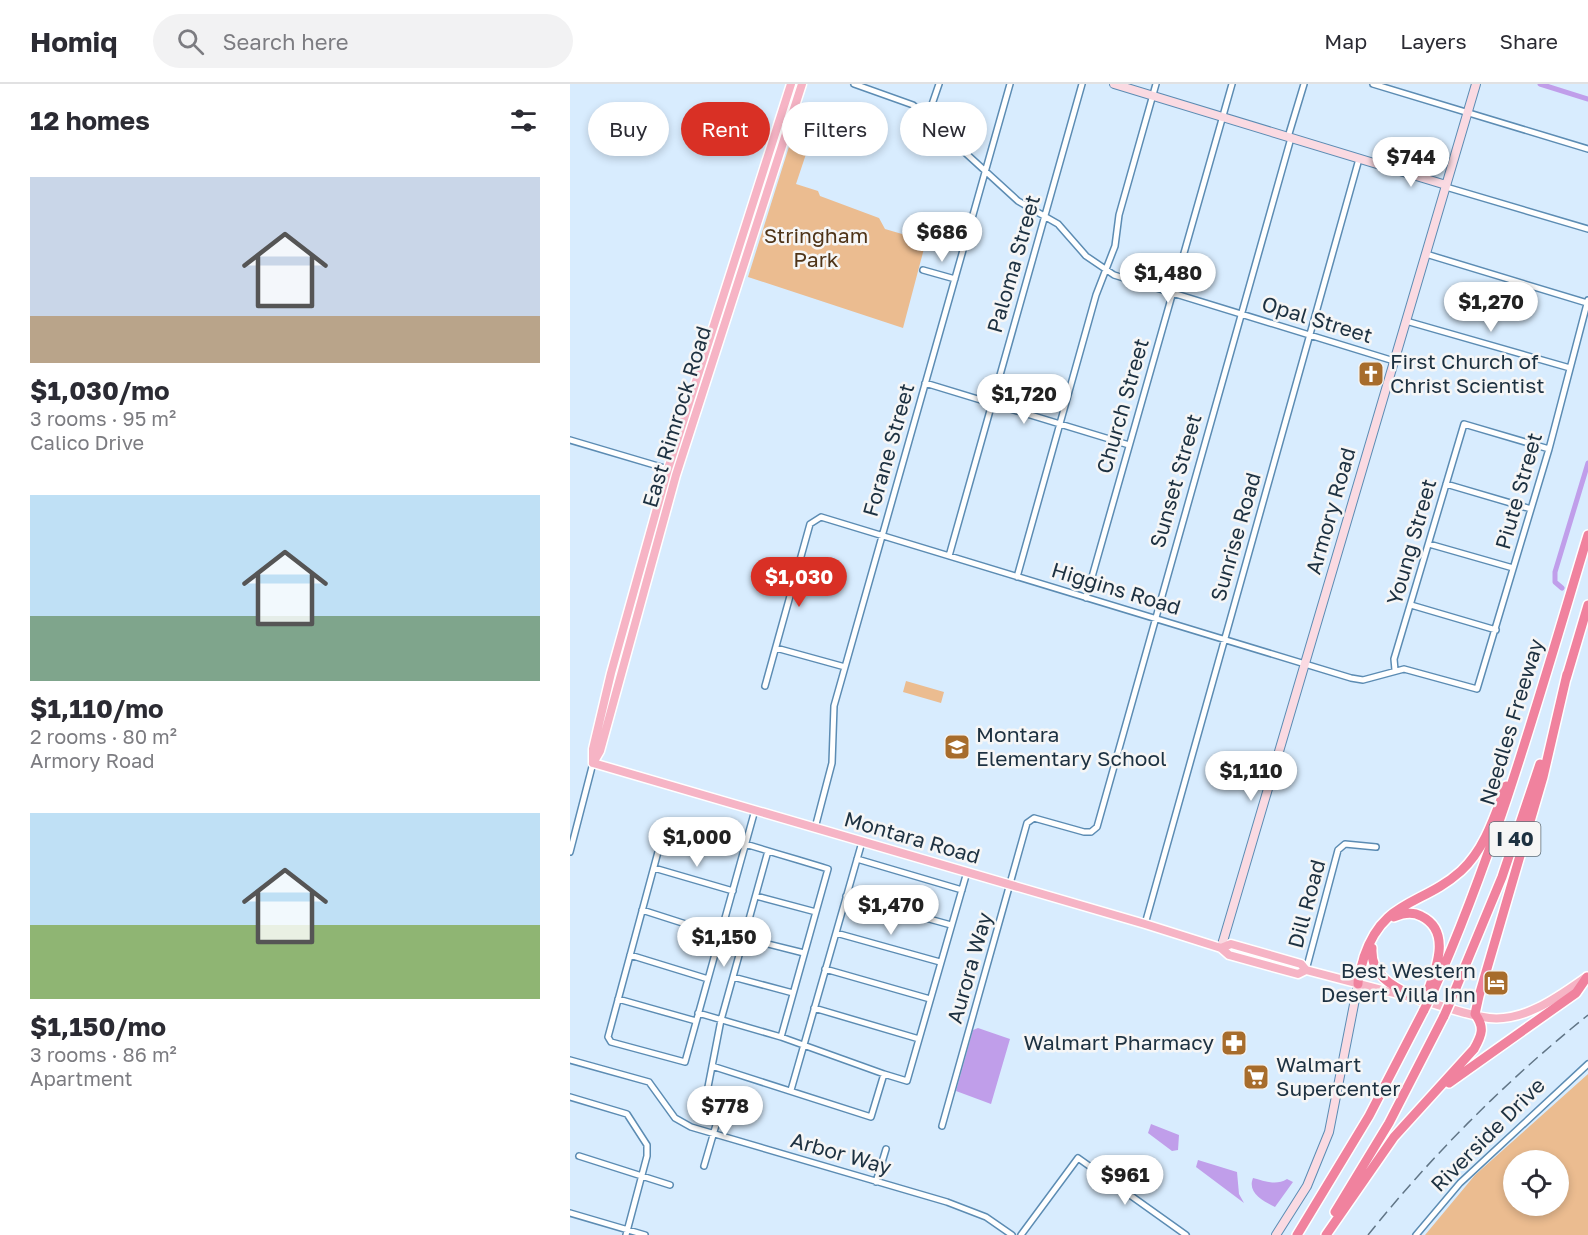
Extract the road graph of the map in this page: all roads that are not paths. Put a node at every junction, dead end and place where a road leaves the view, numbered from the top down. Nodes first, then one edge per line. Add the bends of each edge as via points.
1 (791, 84) edge
2 (802, 84) edge
3 (854, 84) edge
4 (939, 84) edge
5 (1010, 84) edge
6 (1082, 84) edge
7 (1114, 84) edge
8 (1156, 84) edge
9 (1232, 84) edge
10 (1304, 84) edge
11 (1373, 84) edge
12 (1476, 84) edge
13 (874, 87) edge
14 (1153, 96) junction
15 (906, 102) edge
16 (933, 102) edge
17 (1468, 113) junction
18 (1222, 117) junction
19 (1289, 138) junction
20 (1588, 149) edge
21 (970, 156) edge
22 (1359, 159) junction
23 (986, 171) junction
24 (1446, 186) junction
25 (1045, 217) junction
26 (1588, 229) edge
27 (1426, 254) junction
28 (923, 270) dead end
29 (1105, 270) junction
30 (955, 279) junction
31 (1172, 293) junction
32 (1588, 302) edge
33 (1240, 314) junction
34 (1406, 321) junction
35 (1310, 335) junction
36 (1394, 361) junction
37 (1570, 368) junction
38 (925, 383) junction
39 (992, 403) junction
40 (1060, 424) junction
41 (570, 440) edge
42 (1129, 444) junction
43 (1549, 449) junction
44 (668, 469) junction
45 (1446, 484) junction
46 (1531, 509) junction
47 (882, 535) junction
48 (1588, 535) edge
49 (1429, 544) junction
50 (949, 556) junction
51 (1513, 568) junction
52 (1017, 577) junction
53 (1086, 598) junction
54 (1411, 604) junction
55 (1588, 605) edge
56 (1155, 618) junction
57 (1496, 630) junction
58 (1224, 639) junction
59 (776, 648) junction
60 (1305, 664) junction
61 (845, 667) junction
62 (1395, 670) junction
63 (1567, 674) junction
64 (765, 686) dead end
65 (1477, 690) joint
66 (1536, 708) junction
67 (593, 763) junction
68 (755, 810) junction
69 (1030, 819) joint
70 (814, 828) junction
71 (862, 842) junction
72 (746, 844) junction
73 (1376, 847) dead end
74 (570, 852) edge
75 (768, 852) junction
76 (857, 859) junction
77 (654, 868) junction
78 (967, 872) junction
79 (1010, 885) junction
80 (962, 890) junction
81 (733, 891) junction
82 (756, 896) junction
83 (846, 896) junction
84 (642, 910) junction
85 (816, 912) junction
86 (1144, 924) junction
87 (951, 925) junction
88 (836, 933) junction
89 (720, 936) junction
90 (744, 938) junction
91 (1221, 948) junction
92 (1372, 948) junction
93 (804, 953) junction
94 (630, 955) junction
95 (940, 962) junction
96 (825, 969) junction
97 (1306, 970) junction
98 (734, 977) junction
99 (1587, 977) edge
100 (708, 979) junction
101 (1358, 984) junction
102 (793, 993) junction
103 (618, 999) junction
104 (930, 999) junction
105 (1424, 1001) junction
106 (814, 1008) junction
107 (698, 1013) junction
108 (1475, 1014) junction
109 (722, 1020) junction
110 (696, 1021) junction
111 (781, 1037) junction
112 (919, 1039) junction
113 (803, 1047) junction
114 (570, 1060) edge
115 (1588, 1064) edge
116 (712, 1066) junction
117 (884, 1074) junction
118 (791, 1090) junction
119 (707, 1092) dead end
120 (1434, 1093) junction
121 (570, 1097) edge
122 (723, 1101) dead end
123 (942, 1126) dead end
124 (714, 1134) junction
125 (886, 1149) dead end
126 (579, 1156) dead end
127 (704, 1166) dead end
128 (642, 1177) junction
129 (876, 1182) junction
130 (670, 1185) dead end
131 (570, 1213) edge
132 (626, 1232) edge
133 (645, 1235) edge
134 (1012, 1235) edge
135 (1021, 1235) edge
136 (1186, 1235) edge
137 (1276, 1235) edge
138 (1297, 1235) edge
139 (1324, 1235) edge
140 (1416, 1235) edge

1 - 44 main road, East Rimrock Road
2 - 67 main road, East Rimrock Road via 676,475 600,751
3 - 13 street, Opal Street
4 - 16 street
5 - 23 street, Forane Street
6 - 25 street, Paloma Street
7 - 14 main road
8 - 14 street
9 - 18 street, Church Street
10 - 19 street, Sunset Street
11 - 17 street
12 - 17 main road, Armory Road
13 - 15 street, Opal Street
14 - 18 main road
14 - 29 street via 1119,215 1115,246
17 - 20 street
17 - 24 main road, Armory Road
18 - 19 main road
18 - 31 street, Church Street
19 - 22 main road
19 - 33 street, Sunset Street
21 - 23 street, Opal Street
22 - 24 main road
22 - 35 street, Sunrise Road
23 - 25 street, Opal Street via 1018,201
23 - 30 street, Forane Street
24 - 26 street
24 - 27 main road, Armory Road
25 - 29 street, Opal Street via 1067,232 1086,256
25 - 39 street, Paloma Street
27 - 32 street
27 - 34 main road, Armory Road
28 - 30 street
29 - 31 street, Opal Street
29 - 40 street
30 - 38 street, Forane Street
31 - 33 street, Opal Street
31 - 42 street, Church Street
32 - 37 street, Piute Street
33 - 35 street, Opal Street
33 - 56 street, Sunset Street
34 - 36 main road, Armory Road
34 - 37 street
35 - 36 street, Opal Street
35 - 58 street, Sunrise Road
36 - 60 main road, Armory Road
37 - 43 street, Piute Street
38 - 39 street
38 - 47 street, Forane Street
39 - 40 street
39 - 50 street, Paloma Street
40 - 42 street
40 - 52 street
41 - 44 street
42 - 53 street, Church Street
43 - 45 street, Young Street via 1464,424
43 - 46 street, Piute Street
44 - 67 main road, East Rimrock Road via 611,673
45 - 46 street
45 - 49 street, Young Street
46 - 51 street, Piute Street
47 - 50 street, Higgins Road
47 - 59 street, Higgins Road via 815,518 810,524
47 - 61 street, Forane Street
48 - 66 highway, Needles Freeway / I 40
49 - 51 street
49 - 54 street, Young Street
50 - 52 street, Higgins Road
51 - 57 street, Piute Street
52 - 53 street, Higgins Road
53 - 56 street, Higgins Road
54 - 57 street
54 - 62 street, Young Street via 1394,659
55 - 63 highway, Needles Freeway / I 40
56 - 58 street, Higgins Road
56 - 69 street, Sunset Street via 1096,827 1092,832 1084,832
57 - 65 street, Piute Street
58 - 60 street, Higgins Road
58 - 86 street, Sunrise Road
59 - 61 street
59 - 64 street
60 - 62 street, Higgins Road via 1363,680
60 - 91 main road, Armory Road
61 - 70 street, Forane Street via 833,714 832,763
62 - 65 street, Higgins Road via 1411,669
63 - 108 highway via 1543,777
63 - 139 highway, Needles Freeway / I 40, bridge via 1513,845 1451,1000 1389,1123
66 - 101 highway via 1477,852 1449,880 1379,924 1369,943
66 - 105 highway, Needles Freeway / I 40 via 1489,855
67 - 68 main road, Montara Road
67 - 74 street, East Rimrock Road
68 - 70 main road, Montara Road
68 - 72 street
69 - 79 street, Aurora Way
70 - 71 main road, Montara Road
71 - 76 street
71 - 78 main road, Montara Road
72 - 75 street
72 - 77 street via 670,822 665,826
72 - 81 street
73 - 97 street, Dill Road via 1345,844 1338,850
75 - 82 street
75 - 85 street via 828,868
76 - 80 street
76 - 83 street
77 - 81 street
77 - 84 street
78 - 79 main road, Montara Road
78 - 80 street
79 - 86 main road, Montara Road
79 - 123 street, Aurora Way
80 - 87 street
81 - 89 street
82 - 85 street
82 - 90 street
83 - 87 street
83 - 88 street
84 - 89 street
84 - 94 street
85 - 93 street
86 - 91 main road, Montara Road
87 - 95 street
88 - 95 street
88 - 96 street
89 - 100 street
90 - 93 street
90 - 98 street
91 - 97 main road, Montara Road via 1229,955 1298,974
92 - 101 highway
92 - 105 highway via 1372,962 1380,975
92 - 105 highway via 1379,931 1393,918 1409,913 1425,918 1437,931 1440,944
93 - 102 street
94 - 100 street
94 - 103 street
95 - 104 street
96 - 104 street
96 - 106 street
97 - 101 main road, Montara Road
98 - 102 street
98 - 109 street
99 - 108 main road, Montara Road via 1522,1014 1488,1018
99 - 120 highway via 1575,993
100 - 107 street
101 - 105 main road, Montara Road
101 - 137 main road via 1329,1132 1307,1186
102 - 111 street
103 - 110 street
103 - 110 street via 608,1037 611,1042 632,1048 685,1062
104 - 112 street
105 - 108 main road, Montara Road
105 - 138 highway, Needles Freeway / I 40 via 1396,1065
106 - 112 street
106 - 113 street
107 - 109 street
107 - 110 street
108 - 120 highway via 1481,1022 1481,1038
109 - 111 street
109 - 116 street
111 - 113 street
112 - 117 street via 907,1081
113 - 117 street
113 - 118 street
114 - 124 street, Arbor Way via 649,1082 675,1118 691,1128
115 - 140 street, Riverside Drive via 1460,1183
116 - 118 street
116 - 119 street
117 - 118 street via 871,1117
120 - 139 highway via 1394,1137
121 - 128 street via 619,1110 632,1118 647,1145
122 - 124 street
124 - 127 street
124 - 129 street, Arbor Way
125 - 129 street
126 - 128 street
128 - 130 street
128 - 132 street
129 - 134 street, Arbor Way via 970,1210 998,1223
131 - 132 street
132 - 133 street
135 - 136 street via 1078,1158

